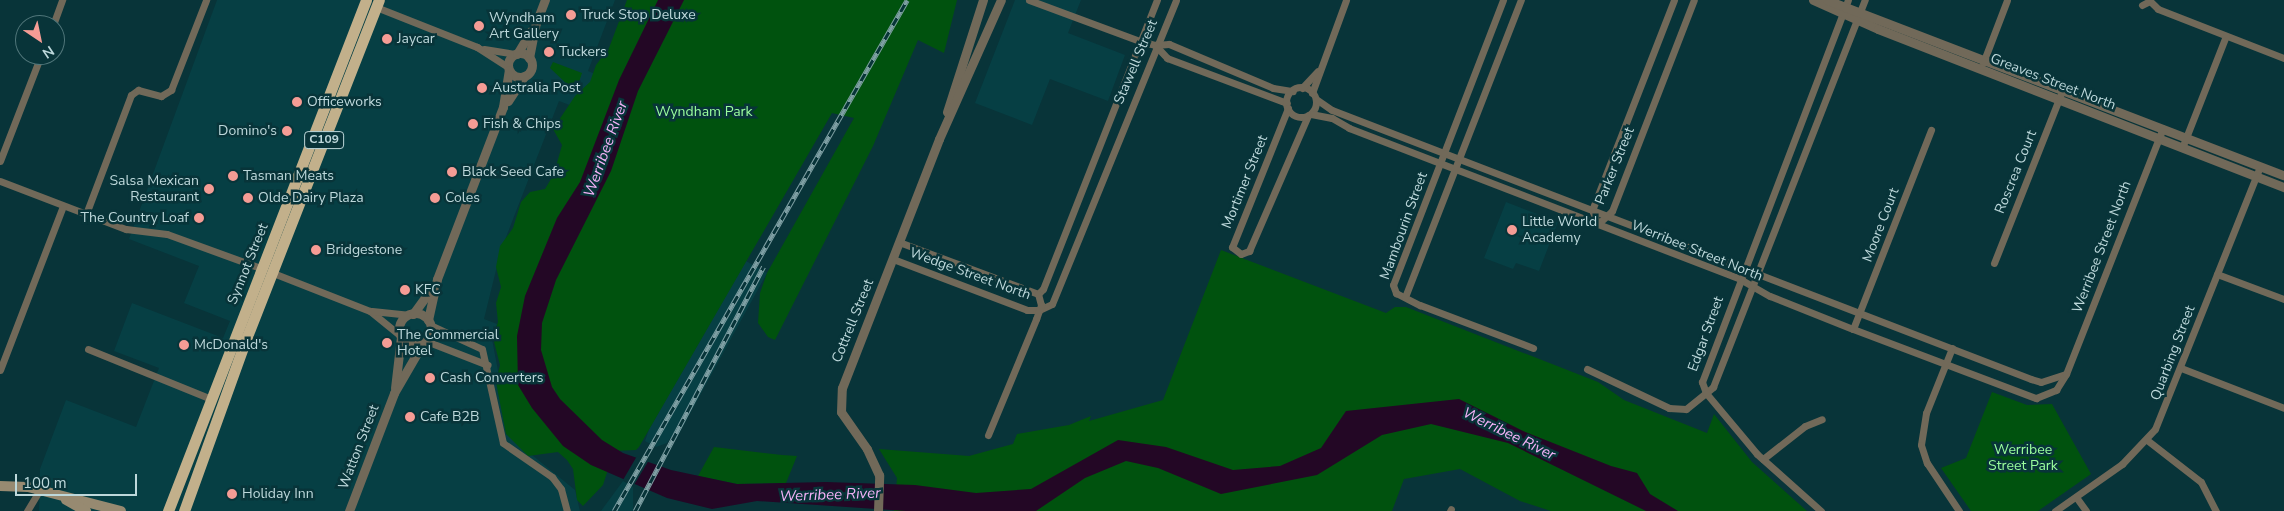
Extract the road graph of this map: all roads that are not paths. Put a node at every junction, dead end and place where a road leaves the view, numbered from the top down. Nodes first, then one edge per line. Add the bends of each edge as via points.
1 (62, 0) edge
2 (206, 0) edge
3 (545, 0) edge
4 (976, 0) edge
5 (983, 0) edge
6 (1001, 0) edge
7 (1030, 0) edge
8 (1043, 0) edge
9 (1157, 0) edge
10 (1176, 0) edge
11 (1346, 0) edge
12 (1504, 0) edge
13 (1521, 0) edge
14 (1674, 0) edge
15 (1694, 0) edge
16 (1813, 0) edge
17 (1827, 0) edge
18 (1865, 0) edge
19 (2007, 0) edge
20 (2149, 0) edge
21 (362, 1) edge
22 (378, 4) edge
23 (2142, 5) dead end
24 (1052, 6) junction
25 (1846, 7) edge
26 (1860, 11) junction
27 (56, 15) edge
28 (1857, 20) junction
29 (536, 23) junction
30 (974, 23) junction
31 (2226, 36) junction
32 (1140, 41) junction
33 (1155, 46) junction
34 (477, 47) junction
35 (516, 54) junction
36 (529, 58) junction
37 (1984, 58) junction
38 (2284, 58) edge
39 (37, 65) edge
40 (1320, 68) junction
41 (509, 69) junction
42 (1981, 69) junction
43 (524, 76) junction
44 (1302, 88) junction
45 (2062, 90) junction
46 (1293, 91) junction
47 (1314, 96) junction
48 (2058, 99) junction
49 (1287, 106) junction
50 (503, 107) junction
51 (331, 108) junction
52 (1310, 114) junction
53 (2163, 128) junction
54 (1107, 129) junction
55 (1931, 130) dead end
56 (1119, 133) junction
57 (2187, 137) junction
58 (2158, 138) junction
59 (939, 139) junction
60 (2182, 148) junction
61 (1444, 152) junction
62 (1459, 158) junction
63 (0, 161) edge
64 (1440, 163) junction
65 (2260, 166) junction
66 (1455, 169) junction
67 (2284, 175) edge
68 (2256, 176) junction
69 (1088, 178) junction
70 (0, 181) edge
71 (1100, 183) junction
72 (2284, 187) edge
73 (63, 206) junction
74 (1592, 210) junction
75 (86, 214) junction
76 (1609, 216) junction
77 (1598, 224) junction
78 (899, 242) junction
79 (893, 259) junction
80 (1994, 263) dead end
81 (1744, 268) junction
82 (268, 271) junction
83 (1758, 273) junction
84 (2217, 274) junction
85 (437, 279) junction
86 (1740, 279) junction
87 (1754, 287) junction
88 (1038, 294) junction
89 (1405, 297) junction
90 (2284, 299) edge
91 (1039, 310) junction
92 (370, 311) junction
93 (1860, 312) junction
94 (411, 314) junction
95 (429, 322) junction
96 (1853, 329) junction
97 (401, 336) junction
98 (424, 342) junction
99 (1533, 348) dead end
100 (1952, 348) junction
101 (88, 349) dead end
102 (1944, 364) junction
103 (488, 365) junction
104 (2181, 368) junction
105 (0, 370) edge
106 (1587, 370) dead end
107 (2066, 374) junction
108 (394, 393) junction
109 (1706, 393) junction
110 (211, 399) junction
111 (224, 399) junction
112 (2284, 408) edge
113 (1822, 419) dead end
114 (988, 435) dead end
115 (2146, 440) junction
116 (190, 455) junction
117 (202, 459) junction
118 (1763, 459) junction
119 (0, 486) edge
120 (40, 489) junction
121 (54, 493) junction
122 (2076, 497) junction
123 (27, 511) edge
124 (86, 511) edge
125 (121, 511) edge
126 (168, 511) edge
127 (184, 511) edge
128 (349, 511) edge
129 (567, 511) edge
130 (878, 511) edge
131 (1821, 511) edge
132 (1959, 511) edge
133 (2056, 511) edge
134 (2086, 511) edge
135 (2216, 511) edge

1 - 27 street
2 - 75 street via 170,90 161,96 138,90 131,95
3 - 29 street
4 - 30 street
5 - 30 street, Cottrell Street
6 - 59 street, Cottrell Street
7 - 24 street
8 - 24 street
9 - 32 street, Stawell Street
10 - 33 street, Stawell Street
11 - 40 street
12 - 61 street, Mambourin Street
13 - 62 street, Mambourin Street
14 - 74 street, Parker Street
15 - 76 street, Parker Street
16 - 25 street, Greaves Street North
17 - 25 street, Greaves Street North
18 - 26 street, Edgar Street
19 - 37 street
20 - 23 street
20 - 31 street via 2158,9
21 - 22 highway
21 - 51 highway, Synnot Street / C109
22 - 34 street
22 - 51 highway, Synnot Street / C109
24 - 32 street
25 - 26 street, Greaves Street North
25 - 28 street, Greaves Street North
25 - 81 street, Edgar Street
26 - 28 street, Edgar Street
26 - 37 street, Greaves Street North
28 - 42 street, Greaves Street North
28 - 83 street, Edgar Street
29 - 35 street
29 - 36 street
30 - 59 street, Cottrell Street
31 - 38 street
31 - 57 street
32 - 33 street
32 - 54 street, Stawell Street
33 - 46 street via 1169,44 1273,88
33 - 49 street via 1167,58
33 - 56 street, Stawell Street
34 - 35 street
34 - 41 street
35 - 36 street
35 - 41 street
36 - 43 street via 532,67
37 - 42 street
37 - 45 street, Greaves Street North
39 - 63 street
40 - 44 street
40 - 47 street
41 - 43 street via 517,77
41 - 50 street
42 - 48 street, Greaves Street North
43 - 50 street
44 - 46 street
44 - 47 street
45 - 48 street, Roscrea Court
45 - 53 street, Greaves Street North
46 - 49 street
47 - 52 street
47 - 61 street, Werribee Street North via 1332,110
48 - 58 street, Greaves Street North
48 - 80 street, Roscrea Court
49 - 52 street via 1299,117
49 - 52 street, Mortimer Street via 1232,247 1241,254 1249,252
50 - 85 street
51 - 82 highway, Synnot Street / C109
52 - 64 street, Werribee Street North via 1332,118 1349,128
53 - 57 street, Greaves Street North
53 - 58 street, Werribee Street North
54 - 56 street
54 - 69 street, Stawell Street
55 - 93 street, Moore Court
56 - 71 street, Stawell Street
57 - 60 street
57 - 65 street, Greaves Street North
58 - 60 street, Greaves Street North
58 - 107 street, Werribee Street North
59 - 78 street, Cottrell Street
60 - 68 street, Greaves Street North
61 - 62 street, Werribee Street North
61 - 64 street, Mambourin Street
62 - 66 street, Mambourin Street
62 - 74 street, Werribee Street North
64 - 66 street, Werribee Street North
64 - 89 street, Mambourin Street via 1393,285 1396,293
65 - 67 street, Greaves Street North
65 - 68 street, Quarbing Street
66 - 77 street, Werribee Street North
66 - 89 street, Mambourin Street
68 - 72 street, Greaves Street North
68 - 84 street, Quarbing Street
69 - 71 street
69 - 88 street, Stawell Street via 1043,289
70 - 73 street
71 - 91 street, Stawell Street via 1058,295 1052,304
73 - 75 street
73 - 105 street
74 - 76 street, Werribee Street North
74 - 77 street, Parker Street
75 - 82 street via 111,224 167,234
76 - 77 street, Parker Street
76 - 81 street, Werribee Street North
77 - 86 street, Werribee Street North
78 - 79 street, Cottrell Street
78 - 88 street, Wedge Street North
79 - 91 street, Wedge Street North via 1027,310
79 - 130 street, Cottrell Street via 839,401 840,412 867,449 881,483
81 - 83 street, Werribee Street North
81 - 86 street, Edgar Street
82 - 92 street
82 - 110 highway, Synnot Street / C109
82 - 111 highway, Synnot Street / C109
83 - 87 street, Edgar Street
83 - 93 street, Werribee Street North
84 - 90 street
84 - 104 street, Quarbing Street
85 - 94 street
85 - 95 street
86 - 87 street, Werribee Street North
86 - 109 street, Edgar Street via 1703,373
87 - 96 street, Werribee Street North
87 - 109 street, Edgar Street via 1718,378
88 - 91 street, Stawell Street
89 - 99 street
91 - 114 street, Stawell Street
92 - 94 street
92 - 97 street
93 - 96 street, Moore Court
93 - 100 street, Werribee Street North
94 - 95 street
94 - 97 street via 402,321
95 - 98 street
95 - 103 street via 478,344
96 - 102 street, Werribee Street North
97 - 98 street via 408,344
97 - 108 street, Watton Street
98 - 103 street
98 - 108 street, Watton Street
100 - 102 street
100 - 107 street, Werribee Street North via 2040,382
101 - 110 street
102 - 107 street, Werribee Street North via 2036,398 2056,390
102 - 132 street via 1926,413 1921,445 1927,463
103 - 129 street via 503,443 552,477 561,489
104 - 112 street
104 - 115 street, Quarbing Street via 2160,420
106 - 109 street via 1669,408 1686,409
108 - 128 street, Watton Street
109 - 118 street
110 - 111 highway
110 - 116 highway, Synnot Street / C109
111 - 117 highway, Synnot Street / C109
113 - 118 street via 1805,426
115 - 122 street, Quarbing Street via 2122,464
115 - 135 street via 2201,482
116 - 117 highway
116 - 126 highway, Synnot Street / C109
117 - 127 highway, Synnot Street / C109
118 - 131 street
119 - 120 main road
120 - 121 main road
120 - 123 street
121 - 124 main road
121 - 125 main road
122 - 133 street, Quarbing Street
122 - 134 street

